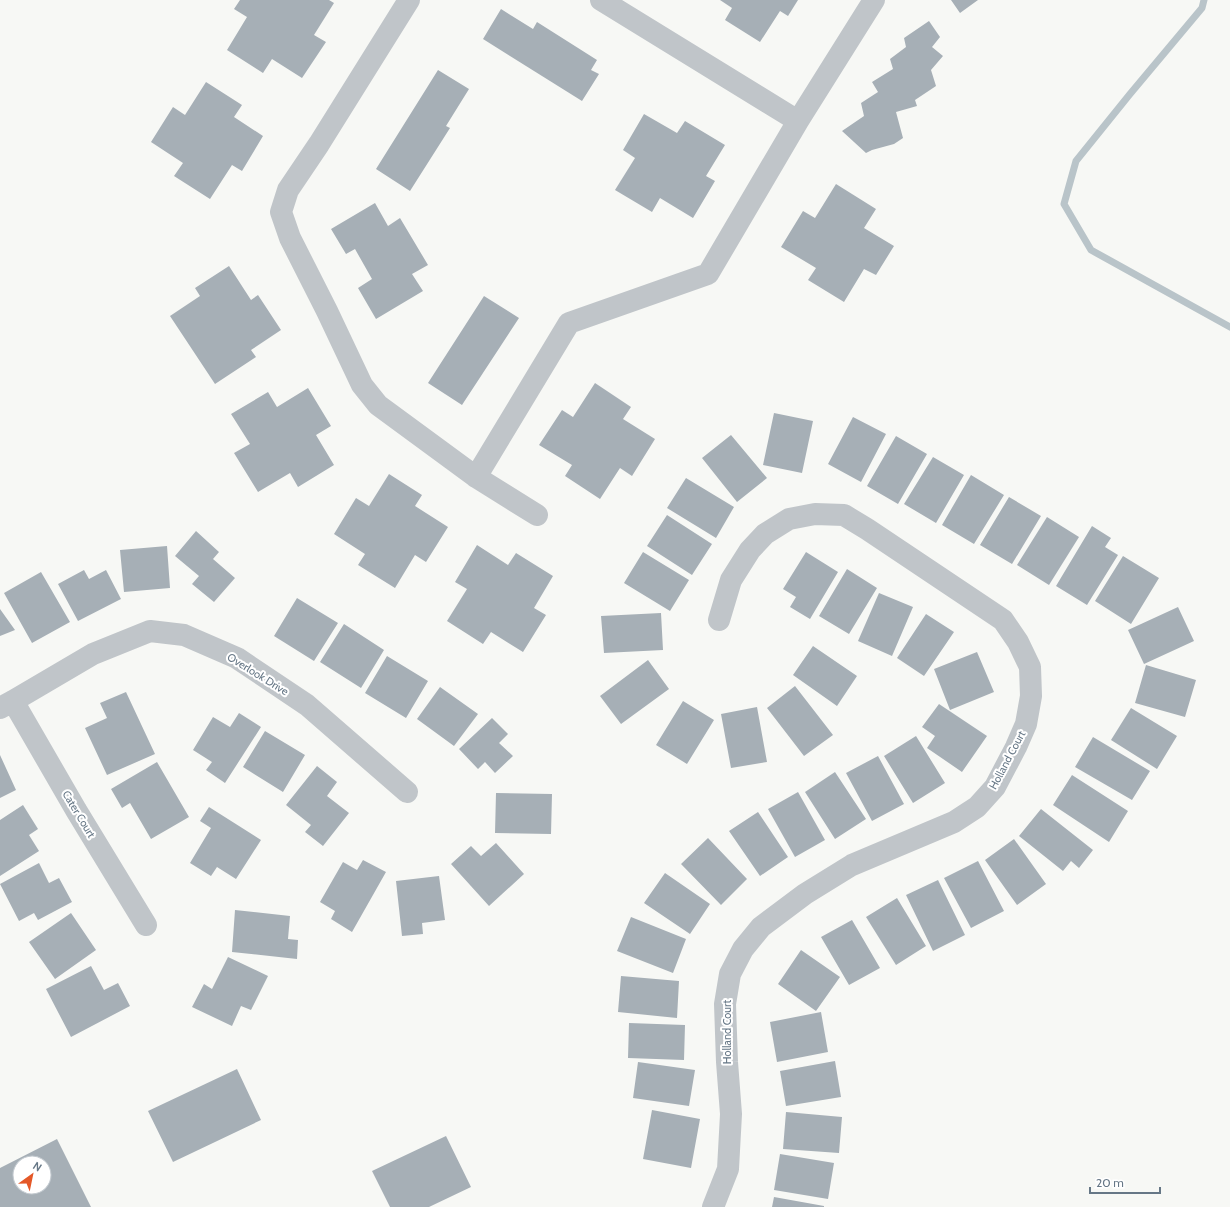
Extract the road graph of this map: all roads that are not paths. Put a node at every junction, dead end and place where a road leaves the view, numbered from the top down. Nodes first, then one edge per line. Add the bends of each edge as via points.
1 (409, 0) edge
2 (601, 0) edge
3 (874, 0) edge
4 (798, 121) junction
5 (476, 477) junction
6 (537, 515) dead end
7 (719, 620) dead end
8 (7, 704) edge
9 (407, 792) dead end
10 (146, 925) dead end
11 (713, 1207) edge

1 - 5 street via 288,190 281,212 290,238 362,385 378,405
2 - 4 street
3 - 4 street
4 - 5 street via 708,274 569,323
5 - 6 street
7 - 11 street, Holland Court via 731,580 750,550 765,534 789,519 815,514 844,516 1003,620 1018,642 1030,667 1031,696 1026,724 1016,747 994,787 977,807 954,822 852,865 805,894 761,927 743,949 730,974 725,1004 732,1114 728,1169
8 - 9 street, Overlook Drive via 93,654 150,632 184,635 237,658 307,705
8 - 10 street, Cater Court

